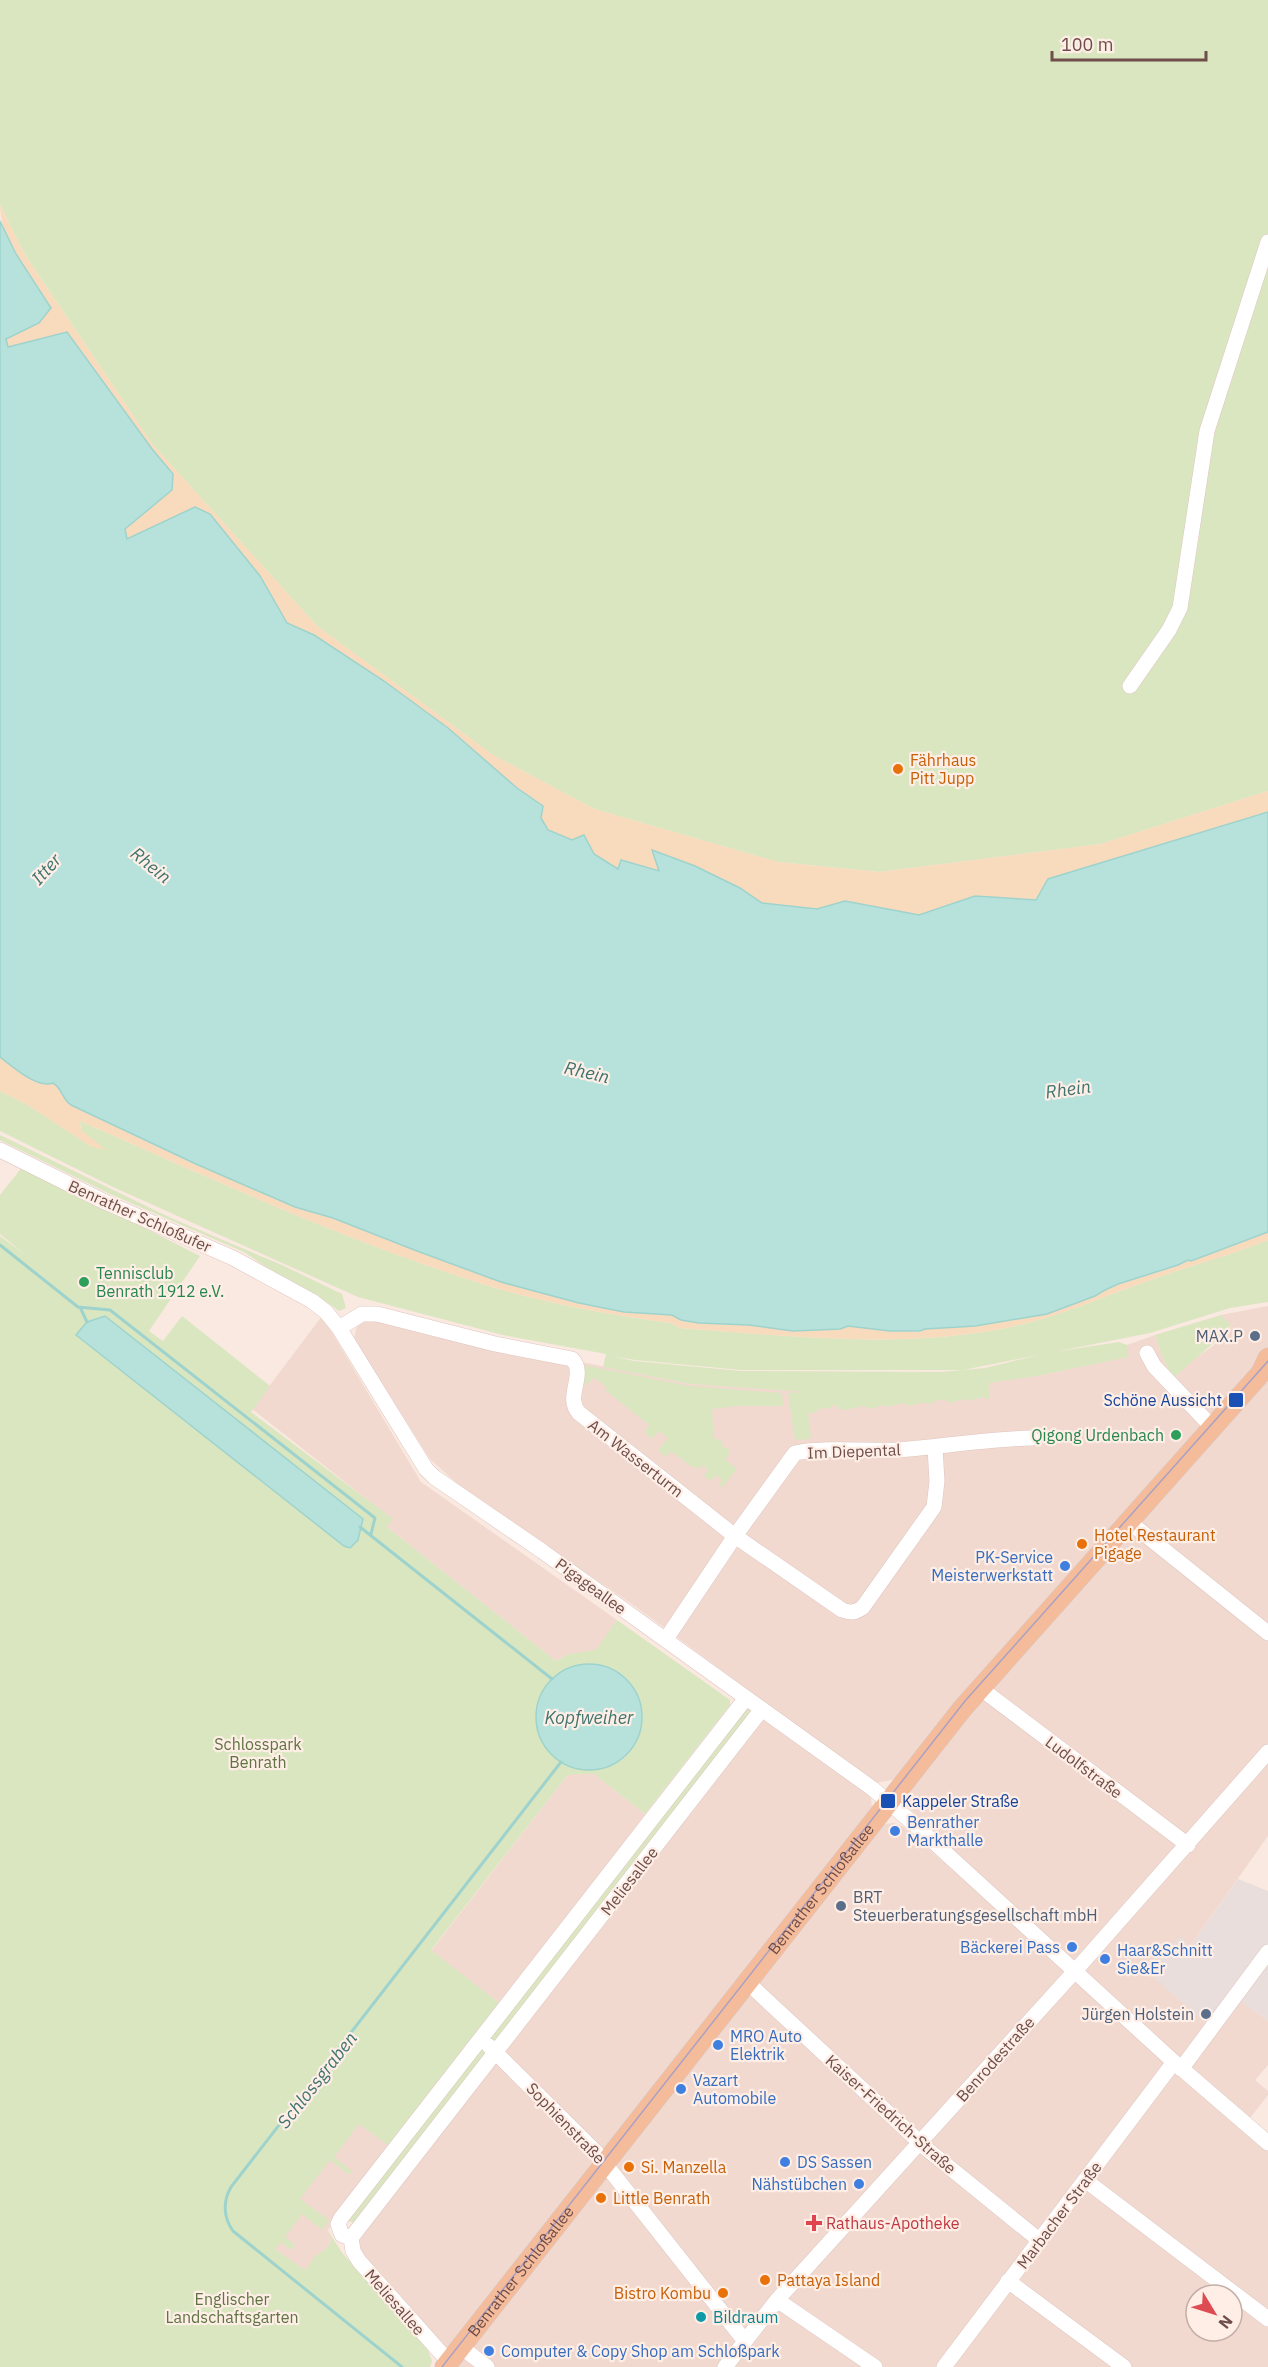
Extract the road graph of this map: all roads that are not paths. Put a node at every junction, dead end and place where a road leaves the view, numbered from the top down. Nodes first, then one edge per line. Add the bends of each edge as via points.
1 (1268, 242) edge
2 (1130, 686) dead end
3 (0, 1150) edge
4 (339, 1328) junction
5 (1147, 1353) dead end
6 (1266, 1367) edge
7 (1212, 1427) junction
8 (1030, 1438) dead end
9 (935, 1448) junction
10 (1128, 1521) junction
11 (735, 1536) junction
12 (1268, 1633) edge
13 (666, 1639) junction
14 (980, 1688) junction
15 (746, 1698) junction
16 (762, 1709) junction
17 (1268, 1752) edge
18 (889, 1802) junction
19 (1188, 1845) junction
20 (1268, 1952) edge
21 (1075, 1971) junction
22 (747, 1982) junction
23 (481, 2037) junction
24 (495, 2052) junction
25 (1178, 2066) junction
26 (920, 2142) junction
27 (1268, 2143) edge
28 (605, 2163) junction
29 (1085, 2180) junction
30 (351, 2238) junction
31 (1039, 2240) junction
32 (1008, 2282) junction
33 (777, 2300) junction
34 (1268, 2319) edge
35 (744, 2340) junction
36 (451, 2358) edge
37 (487, 2367) edge
38 (725, 2367) edge
39 (875, 2367) edge
40 (944, 2367) edge
41 (1124, 2367) edge

1 - 2 street via 1207,432 1180,608
3 - 4 street, Benrather Schloßufer via 273,1279 312,1301
4 - 11 street, Am Wasserturm via 362,1314 377,1314 567,1358 576,1363 578,1371 574,1408
4 - 13 street, Pigageallee via 434,1477
5 - 7 street via 1154,1366
6 - 7 main road, Benrather Schloßallee
7 - 10 main road, Benrather Schloßallee
8 - 9 street, Im Diepental
9 - 11 street, Im Diepental via 795,1453
9 - 11 street via 934,1507 863,1607 855,1612 842,1610
10 - 12 street
10 - 14 main road, Benrather Schloßallee
11 - 13 street, Im Diepental
13 - 15 street, Pigageallee
14 - 18 main road, Benrather Schloßallee
14 - 19 street, Ludolfstraße
15 - 16 street, Pigageallee
15 - 23 street, Meliesallee
16 - 18 street, Pigageallee
16 - 24 street, Meliesallee
17 - 19 street, Benrodestraße
18 - 21 street
18 - 22 main road, Benrather Schloßallee
19 - 21 street, Benrodestraße
20 - 25 street, Marbacher Straße
21 - 25 street
21 - 26 street, Benrodestraße
22 - 26 street, Kaiser-Friedrich-Straße
22 - 28 main road, Benrather Schloßallee
23 - 24 street
23 - 30 street, Meliesallee via 341,2218 342,2235
24 - 28 street, Sophienstraße
24 - 30 street, Meliesallee
25 - 27 street
25 - 29 street, Marbacher Straße
26 - 31 street, Kaiser-Friedrich-Straße
26 - 33 street, Benrodestraße
28 - 35 street, Sophienstraße
28 - 36 main road, Benrather Schloßallee
29 - 31 street, Marbacher Straße
29 - 34 street
30 - 36 street, Meliesallee via 352,2251 359,2261
31 - 32 street, Marbacher Straße
32 - 40 street, Marbacher Straße
32 - 41 street
33 - 35 street, Benrodestraße
33 - 39 street
35 - 38 street, Benrodestraße
36 - 37 street, Meliesallee

